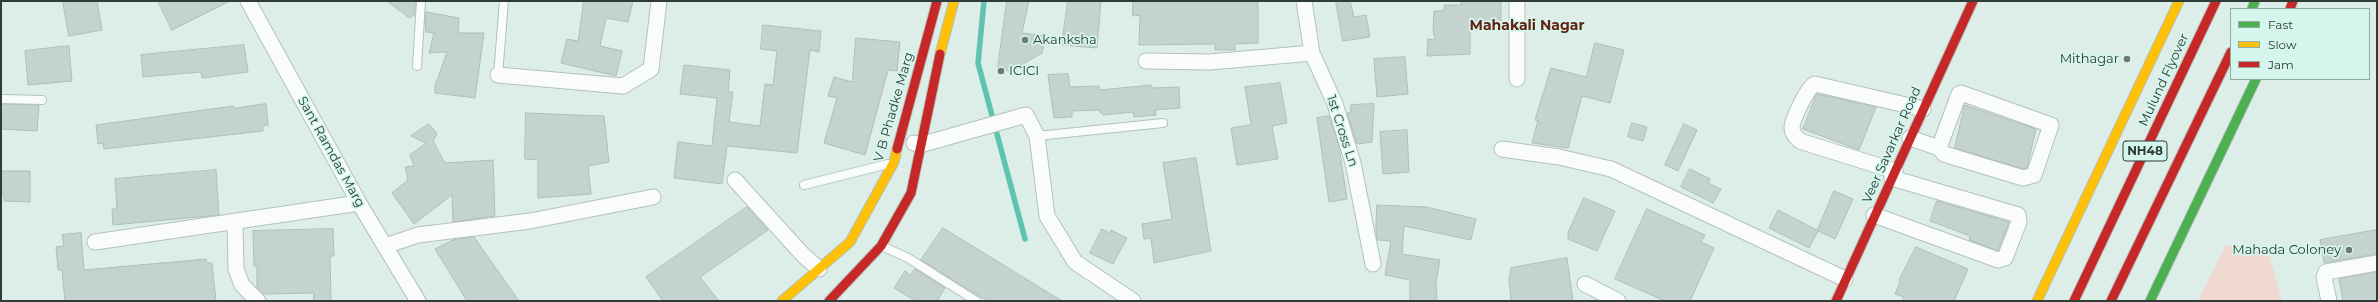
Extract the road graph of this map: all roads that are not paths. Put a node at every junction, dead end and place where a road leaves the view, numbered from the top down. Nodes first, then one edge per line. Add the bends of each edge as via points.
1 (248, 1) edge
2 (421, 1) edge
3 (504, 1) edge
4 (660, 1) edge
5 (937, 1) edge
6 (1304, 1) edge
7 (1517, 1) edge
8 (1974, 1) edge
9 (2179, 1) edge
10 (2216, 1) edge
11 (953, 4) edge
12 (1312, 53) junction
13 (2230, 54) edge
14 (1146, 60) dead end
15 (417, 66) dead end
16 (498, 75) joint
17 (1517, 79) dead end
18 (2256, 80) edge
19 (1934, 85) junction
20 (1959, 94) junction
21 (1, 99) edge
22 (42, 100) dead end
23 (1923, 109) junction
24 (1162, 123) dead end
25 (1037, 136) junction
26 (901, 138) junction
27 (1910, 138) junction
28 (920, 145) junction
29 (1939, 148) junction
30 (1502, 149) dead end
31 (894, 162) junction
32 (1893, 174) junction
33 (735, 180) dead end
34 (804, 185) dead end
35 (653, 197) dead end
36 (359, 203) junction
37 (1874, 215) junction
38 (235, 221) junction
39 (95, 242) dead end
40 (385, 246) junction
41 (881, 246) junction
42 (2377, 263) edge
43 (1373, 264) dead end
44 (819, 269) junction
45 (1845, 279) junction
46 (1585, 284) dead end
47 (258, 301) edge
48 (418, 301) edge
49 (782, 301) edge
50 (829, 301) edge
51 (976, 301) edge
52 (1133, 301) edge
53 (1618, 301) edge
54 (1836, 301) edge
55 (2037, 301) edge
56 (2074, 301) edge
57 (2112, 301) edge
58 (2150, 301) edge
59 (2329, 301) edge

1 - 36 street, Sant Ramdas Marg
2 - 15 lane
3 - 16 lane
4 - 16 street via 651,69 623,86
5 - 11 street
5 - 26 main road, V B Phadke Marg
6 - 12 street, 1st Cross Ln
7 - 17 street
8 - 19 main road, Veer Savarkar Road
9 - 55 main road
10 - 56 main road, Mulund Flyover / NH48
11 - 28 main road
12 - 14 street via 1210,62
12 - 43 street, 1st Cross Ln via 1335,104 1353,163
13 - 57 main road, NH48
18 - 58 main road
19 - 20 street
19 - 23 main road, Veer Savarkar Road
20 - 29 street
20 - 29 street via 2051,125 2034,175 2023,178 1944,154
21 - 22 lane
23 - 27 main road, Veer Savarkar Road
23 - 32 street via 1815,84 1809,87 1792,124 1794,135 1800,140
24 - 25 lane
25 - 28 street via 1026,115
25 - 52 street via 1047,216 1075,262
26 - 28 street
26 - 31 main road, V B Phadke Marg
27 - 29 street
27 - 32 main road, Veer Savarkar Road
28 - 41 main road via 911,193
30 - 45 street via 1559,157 1611,169
31 - 34 lane
31 - 44 main road, V B Phadke Marg via 850,242
32 - 37 main road, Veer Savarkar Road
32 - 37 street via 2018,215 2019,222 2005,258 1998,260
33 - 44 street via 803,255
35 - 40 street via 530,221 418,235
36 - 38 street
36 - 40 street, Sant Ramdas Marg
37 - 45 main road, Veer Savarkar Road
38 - 39 street
38 - 47 street via 236,269 242,285
40 - 48 street, Sant Ramdas Marg
41 - 50 main road
41 - 51 lane via 908,258
42 - 59 street via 2326,272 2324,277
44 - 49 main road, V B Phadke Marg
45 - 54 main road, Veer Savarkar Road
46 - 53 street

